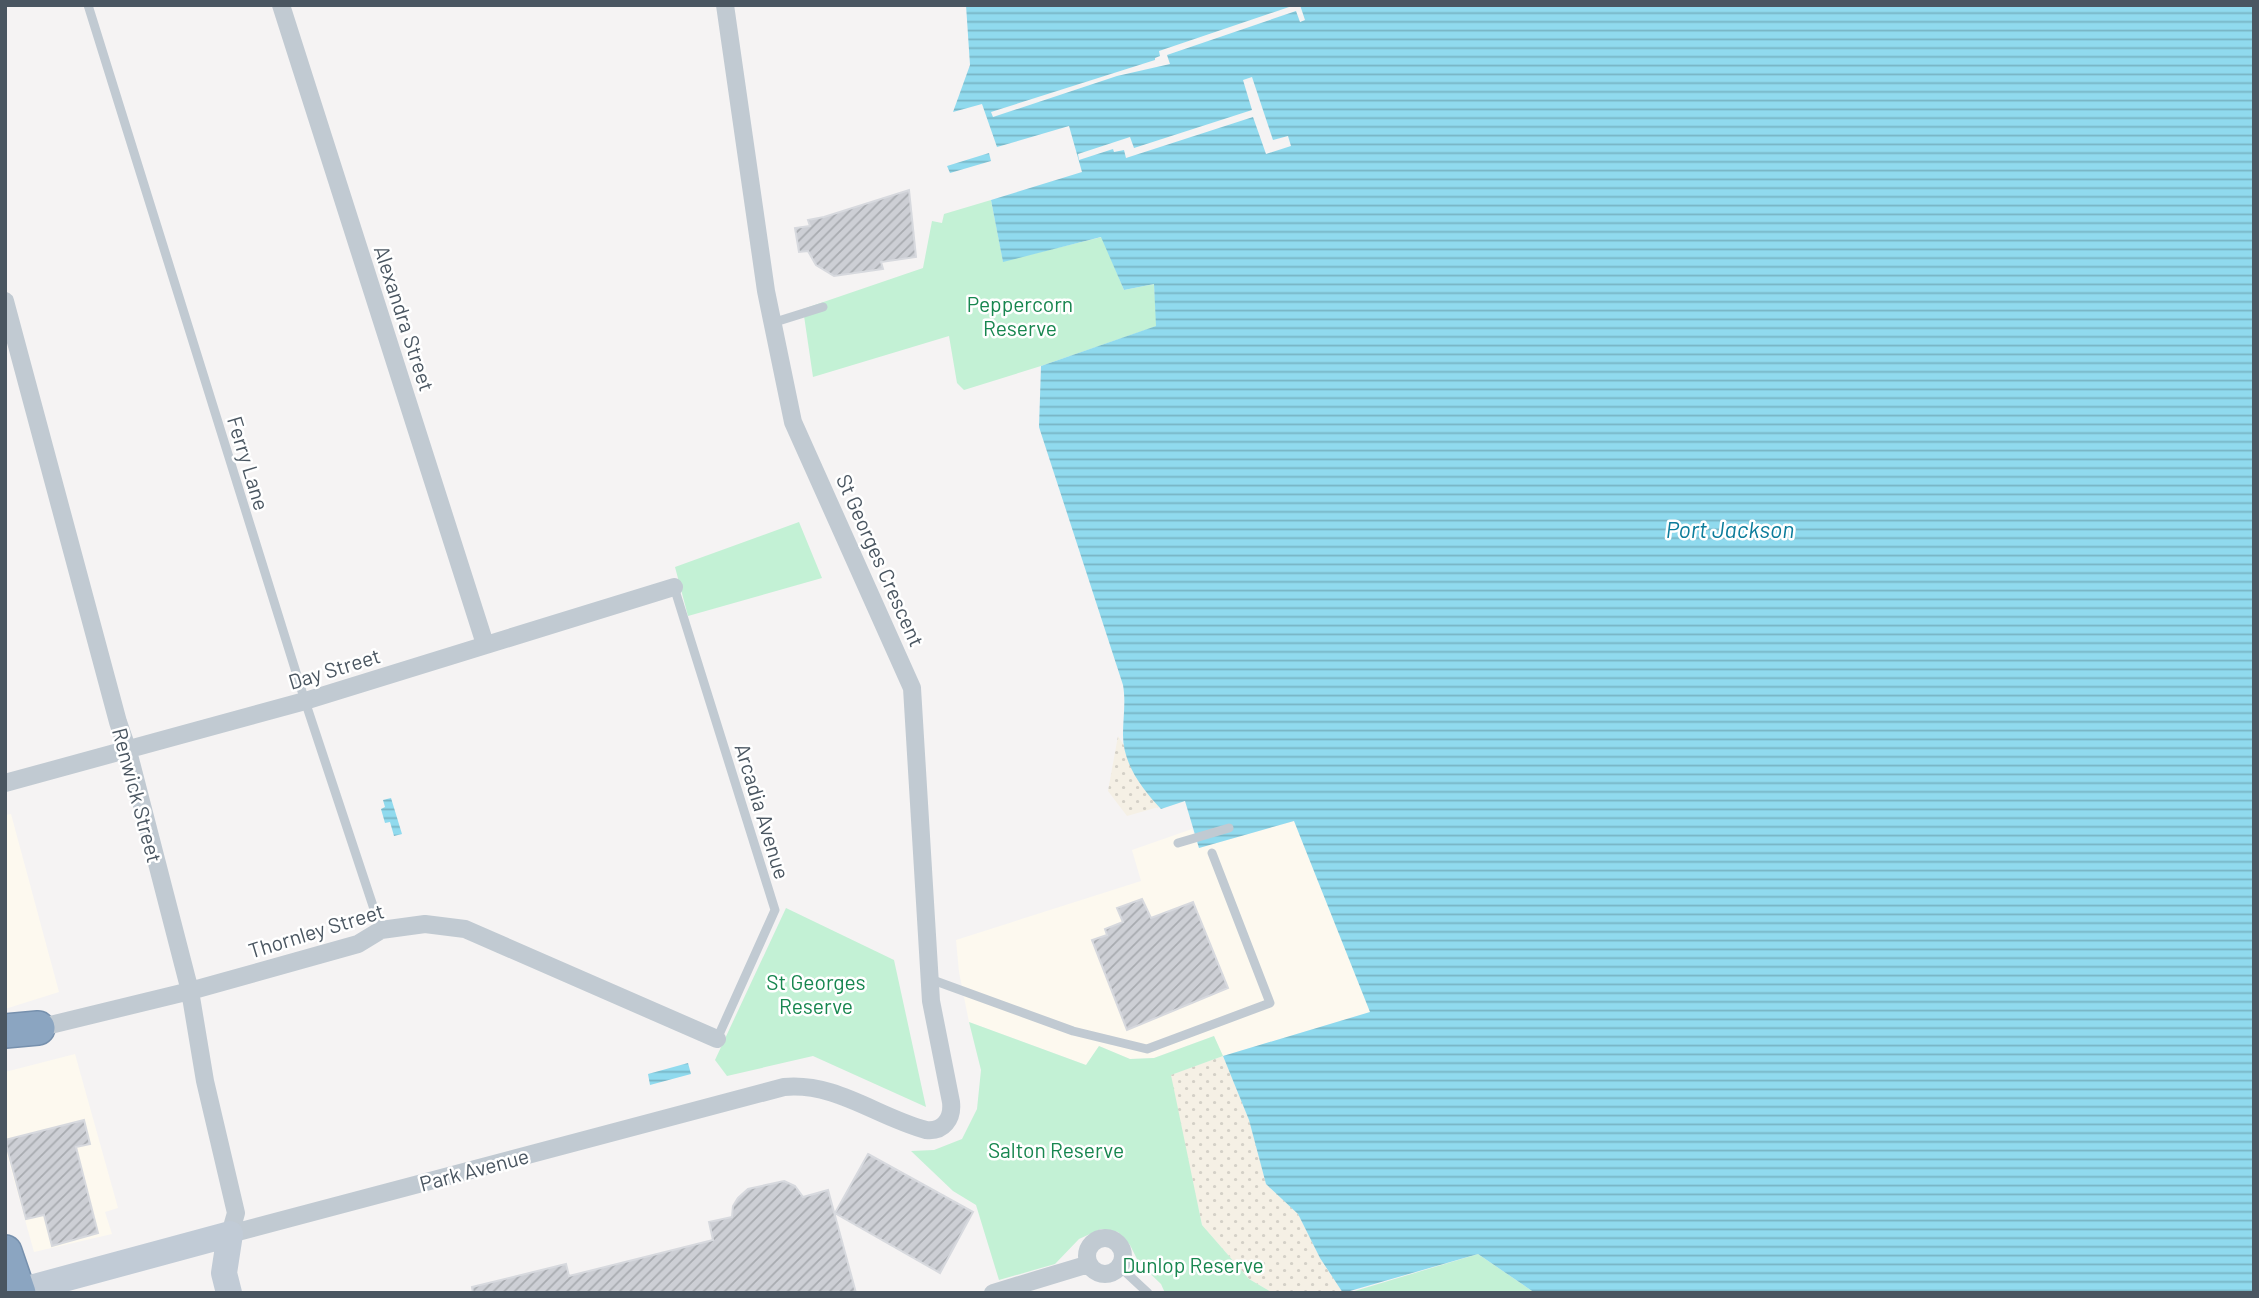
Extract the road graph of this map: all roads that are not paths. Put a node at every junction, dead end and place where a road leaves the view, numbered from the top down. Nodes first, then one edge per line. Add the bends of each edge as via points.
1 (88, 5) edge
2 (281, 5) edge
3 (725, 5) edge
4 (5, 301) edge
5 (823, 307) dead end
6 (772, 323) junction
7 (674, 587) joint
8 (485, 644) junction
9 (305, 701) junction
10 (128, 751) junction
11 (5, 783) edge
12 (1229, 828) dead end
13 (1178, 843) dead end
14 (1212, 853) dead end
15 (381, 930) junction
16 (929, 979) junction
17 (190, 991) junction
18 (38, 1028) joint
19 (5, 1031) edge
20 (717, 1039) joint
21 (934, 1131) joint
22 (230, 1234) junction
23 (5, 1252) edge
24 (1088, 1264) junction
25 (1120, 1267) junction
26 (16, 1292) edge
27 (229, 1293) edge
28 (993, 1293) edge
29 (1148, 1293) edge

1 - 9 lane, Ferry Lane
2 - 8 street, Alexandra Street
3 - 6 street, St Georges Crescent
4 - 10 street, Renwick Street
5 - 6 lane
6 - 16 street, St Georges Crescent via 793,422 912,688
7 - 8 street, Day Street
7 - 20 lane, Arcadia Avenue via 775,910
8 - 9 street, Day Street
9 - 10 street, Day Street
9 - 15 lane, Ferry Lane
10 - 11 street, Day Street
10 - 17 street, Renwick Street
12 - 13 lane
14 - 16 lane via 1270,1003 1147,1049 1082,1034
15 - 17 street, Thornley Street via 358,944
15 - 20 street, Thornley Street via 425,924 465,929
16 - 21 street, St Georges Crescent via 952,1108 945,1125
17 - 18 street, Thornley Street
17 - 22 street, Renwick Street via 205,1081 236,1213
18 - 19 highway
21 - 22 street, Park Avenue via 824,1089 784,1087
22 - 26 street, Park Avenue
22 - 27 street, Renwick Street via 224,1273
23 - 26 highway
24 - 25 street via 1104,1275
24 - 25 street via 1090,1246 1109,1238 1122,1249
24 - 28 street
25 - 29 lane

